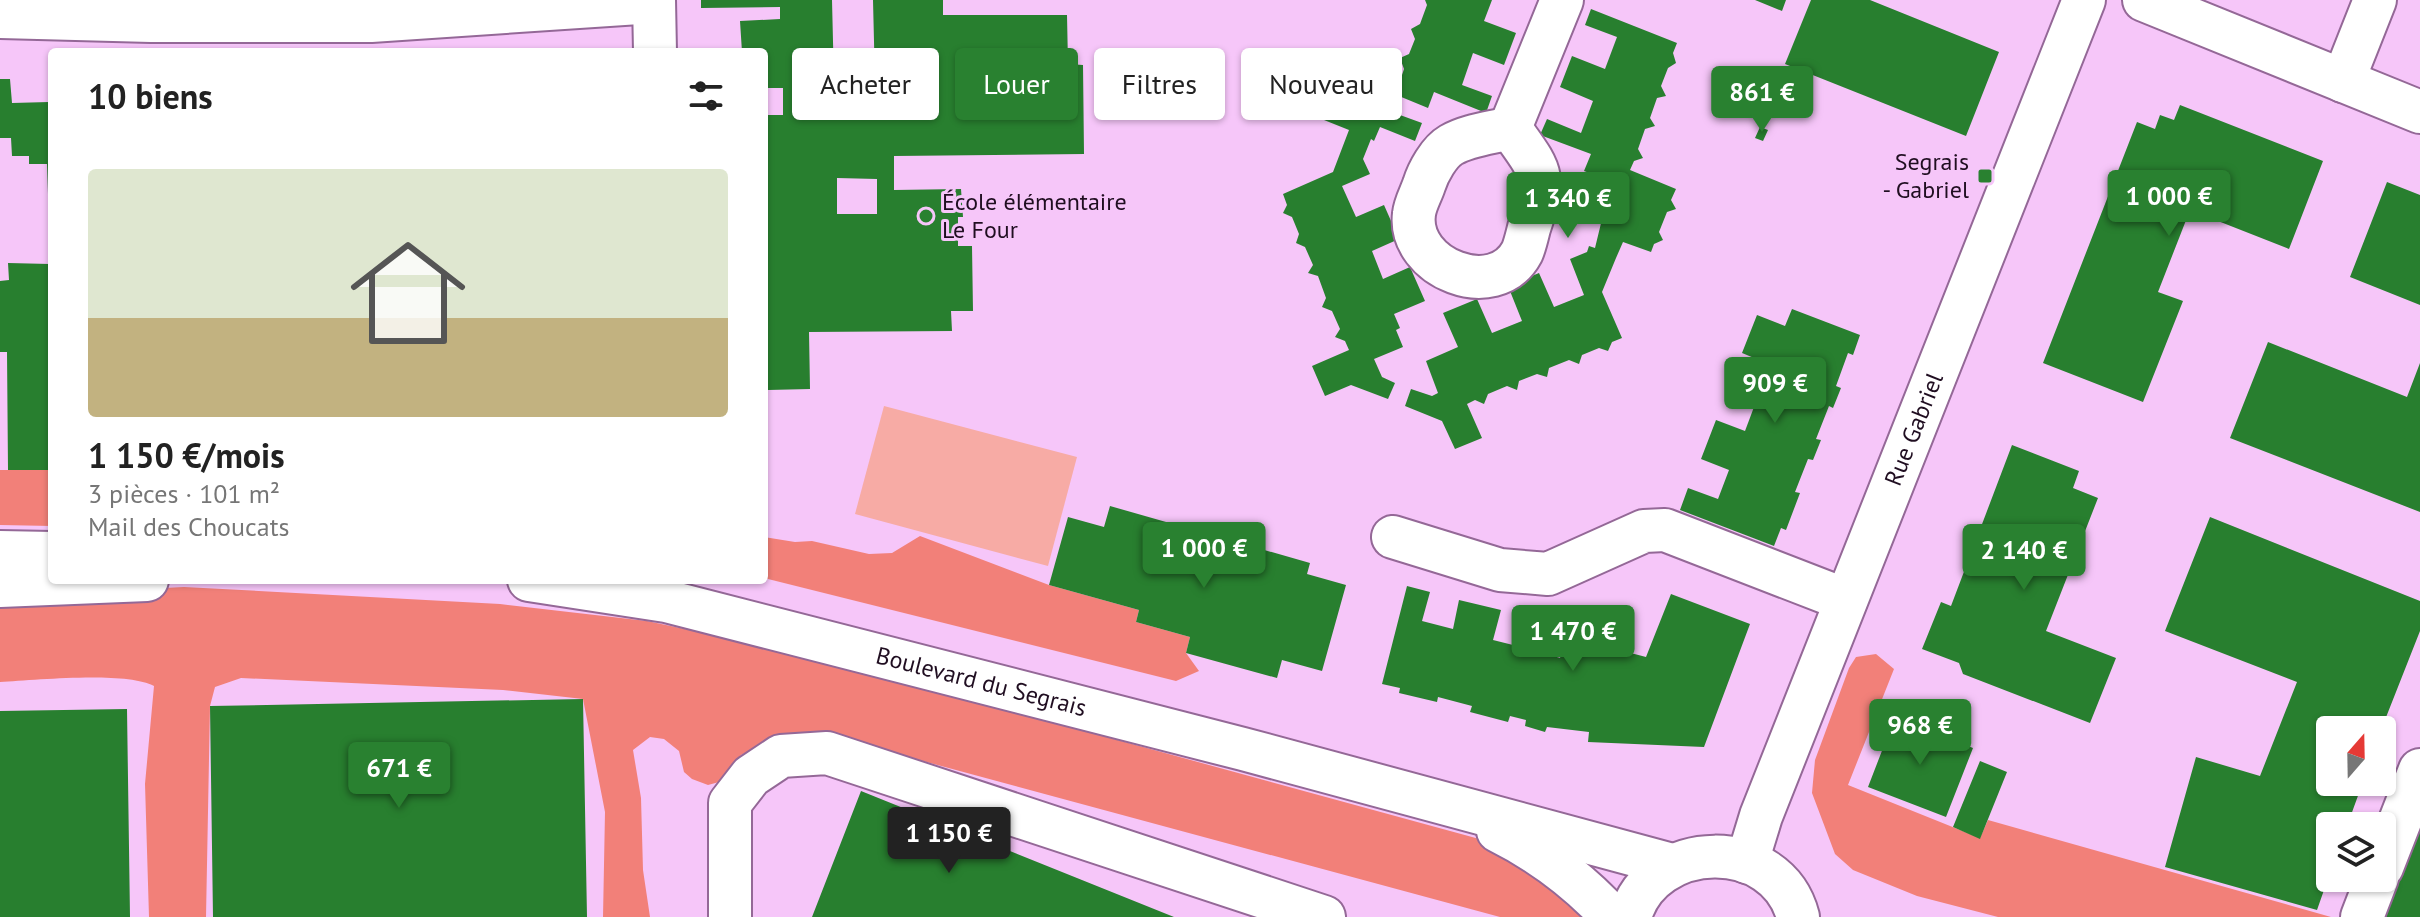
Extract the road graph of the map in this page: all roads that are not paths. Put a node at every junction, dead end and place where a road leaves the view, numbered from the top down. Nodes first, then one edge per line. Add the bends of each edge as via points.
1 (1562, 0) edge
2 (2084, 0) edge
3 (2144, 0) edge
4 (2375, 0) edge
5 (654, 1) edge
6 (0, 17) edge
7 (371, 36) edge
8 (655, 48) edge
9 (2343, 81) junction
10 (2420, 112) edge
11 (1510, 128) dead end
12 (1393, 537) dead end
13 (0, 552) edge
14 (48, 553) edge
15 (49, 584) edge
16 (584, 584) edge
17 (0, 586) edge
18 (666, 590) edge
19 (1846, 600) junction
20 (2420, 770) edge
21 (1432, 800) junction
22 (2396, 831) edge
23 (1747, 862) junction
24 (1672, 865) junction
25 (2372, 892) edge
26 (1802, 914) edge
27 (730, 917) edge
28 (1324, 917) edge
29 (1612, 917) edge
30 (1630, 917) edge
31 (2362, 917) edge

1 - 11 street
2 - 19 street, Rue Gabriel
3 - 9 street
4 - 9 street
5 - 7 street
5 - 8 street
6 - 7 street
9 - 10 street
12 - 19 street via 1500,570 1548,574 1644,531 1665,530
13 - 14 street
15 - 17 street
16 - 18 street, Boulevard du Segrais
18 - 21 street, Boulevard du Segrais
19 - 23 street, Rue Gabriel
20 - 22 street
21 - 24 street, Boulevard du Segrais
21 - 29 street, Boulevard du Segrais via 1516,840 1572,879
23 - 24 street via 1723,855 1697,856
23 - 26 street via 1768,873
24 - 30 street via 1649,882
25 - 31 street
27 - 28 street via 730,803 751,776 781,756 827,753

